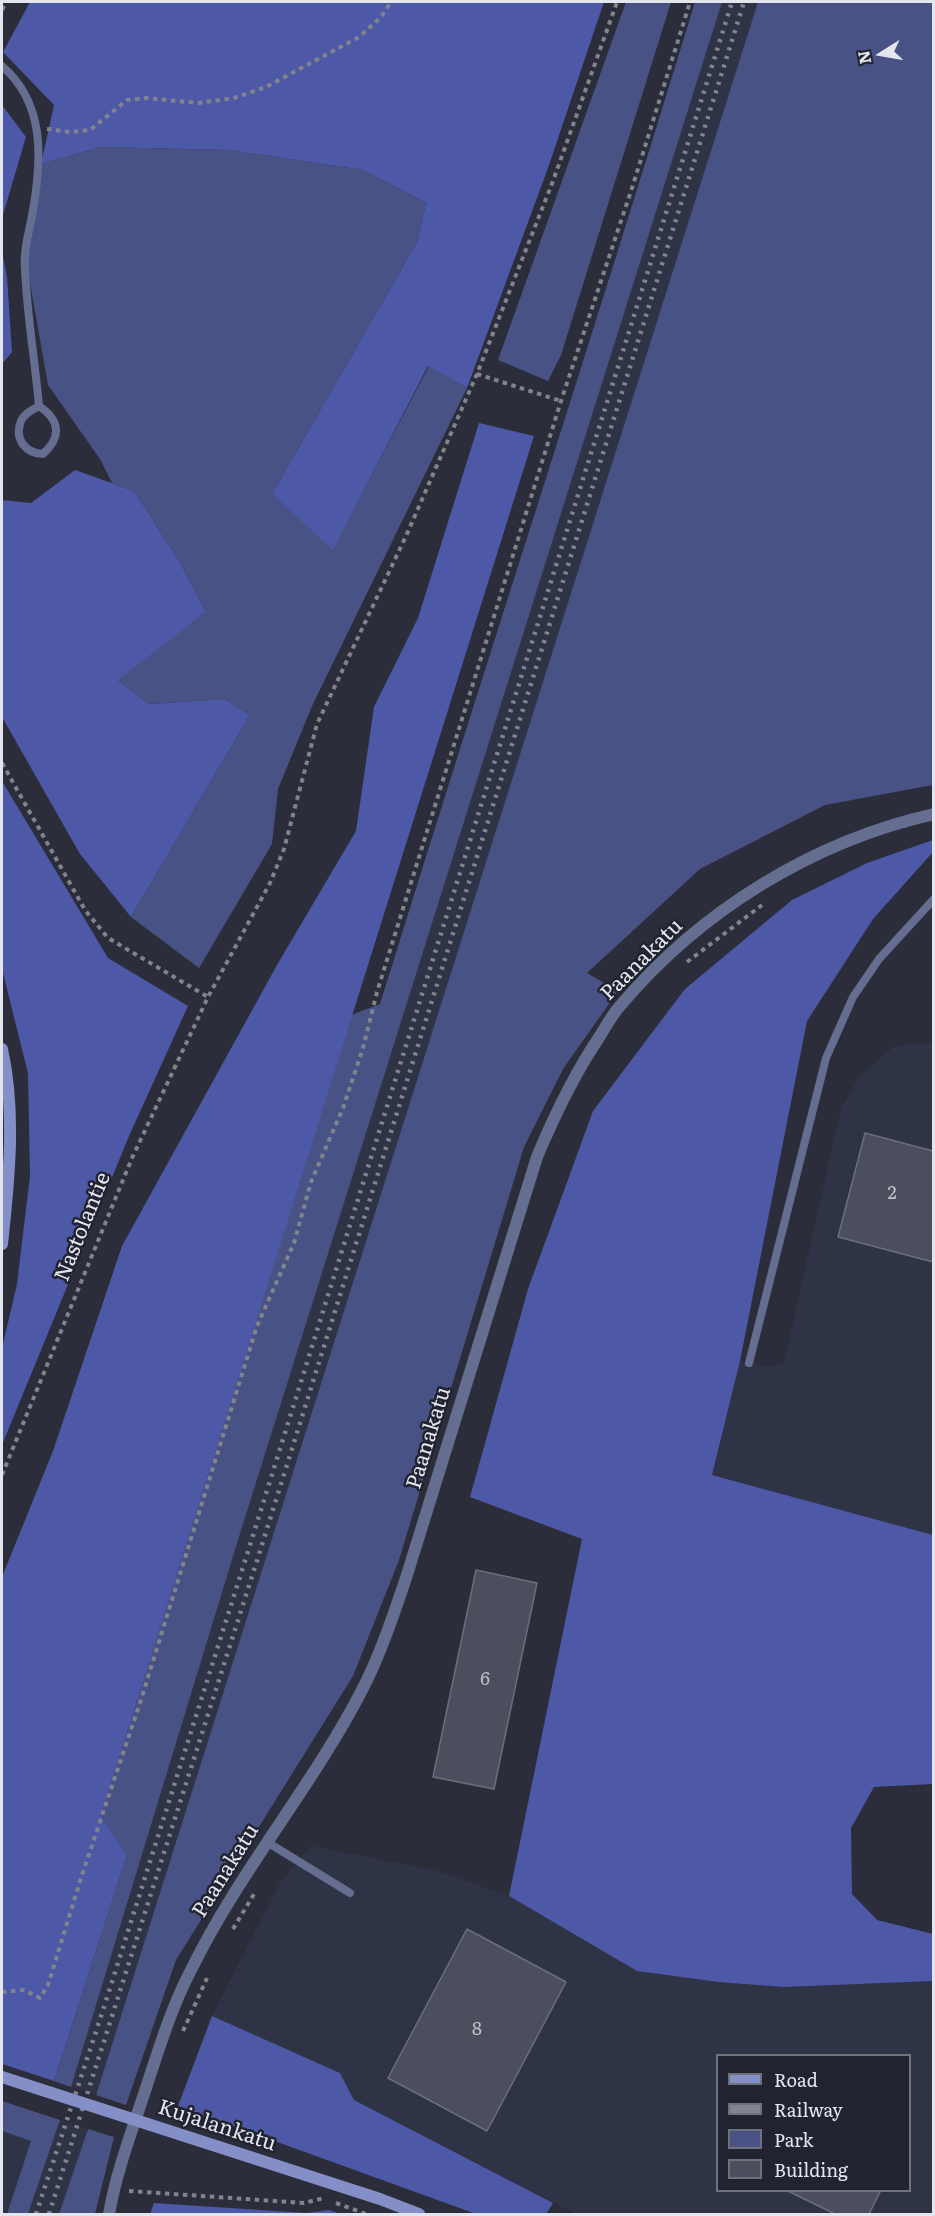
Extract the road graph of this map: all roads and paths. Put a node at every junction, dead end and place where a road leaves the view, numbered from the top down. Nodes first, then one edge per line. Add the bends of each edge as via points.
1 (6, 2) edge
2 (391, 2) edge
3 (617, 2) edge
4 (690, 2) edge
5 (2, 10) edge
6 (2, 66) edge
7 (38, 128) junction
8 (477, 374) junction
9 (561, 402) junction
10 (39, 406) junction
11 (2, 763) edge
12 (933, 814) edge
13 (933, 899) edge
14 (765, 903) dead end
15 (683, 965) dead end
16 (208, 997) junction
17 (2, 1049) edge
18 (2, 1244) edge
19 (749, 1363) dead end
20 (2, 1475) edge
21 (267, 1842) junction
22 (260, 1884) dead end
23 (350, 1893) dead end
24 (232, 1930) dead end
25 (207, 1977) dead end
26 (2, 1992) edge
27 (182, 2036) dead end
28 (2, 2077) edge
29 (131, 2182) dead end
30 (324, 2198) dead end
31 (109, 2214) edge
32 (419, 2214) edge

1 - 5 path
2 - 7 path via 381,17 358,37 234,98 198,103 127,100 90,130
3 - 8 path, Nastolantie via 553,181
4 - 9 path
6 - 7 lane via 24,91
7 - 10 lane via 24,267
8 - 9 path
8 - 16 path, Nastolantie via 406,536 316,724 284,849 270,883
9 - 26 path via 377,992 363,1048 343,1108 311,1182 294,1243 256,1326 48,1985 40,1998 24,1990
10 - 10 lane via 54,420 57,433 53,445 43,454 32,453 22,445 20,433 21,420
11 - 16 path via 85,910 108,938
12 - 21 street, Paanakatu via 859,835 759,885 658,965 619,1007 585,1057 560,1101 537,1156 383,1644 333,1742
13 - 19 lane via 879,959 853,997 826,1058
14 - 15 path
16 - 20 path, Nastolantie via 132,1158
17 - 18 street via 10,1122
21 - 23 lane
21 - 31 street, Paanakatu via 190,1971 122,2158
22 - 24 path
25 - 27 path
28 - 32 street, Kujalankatu, bridge
29 - 30 path via 129,2192 304,2202

